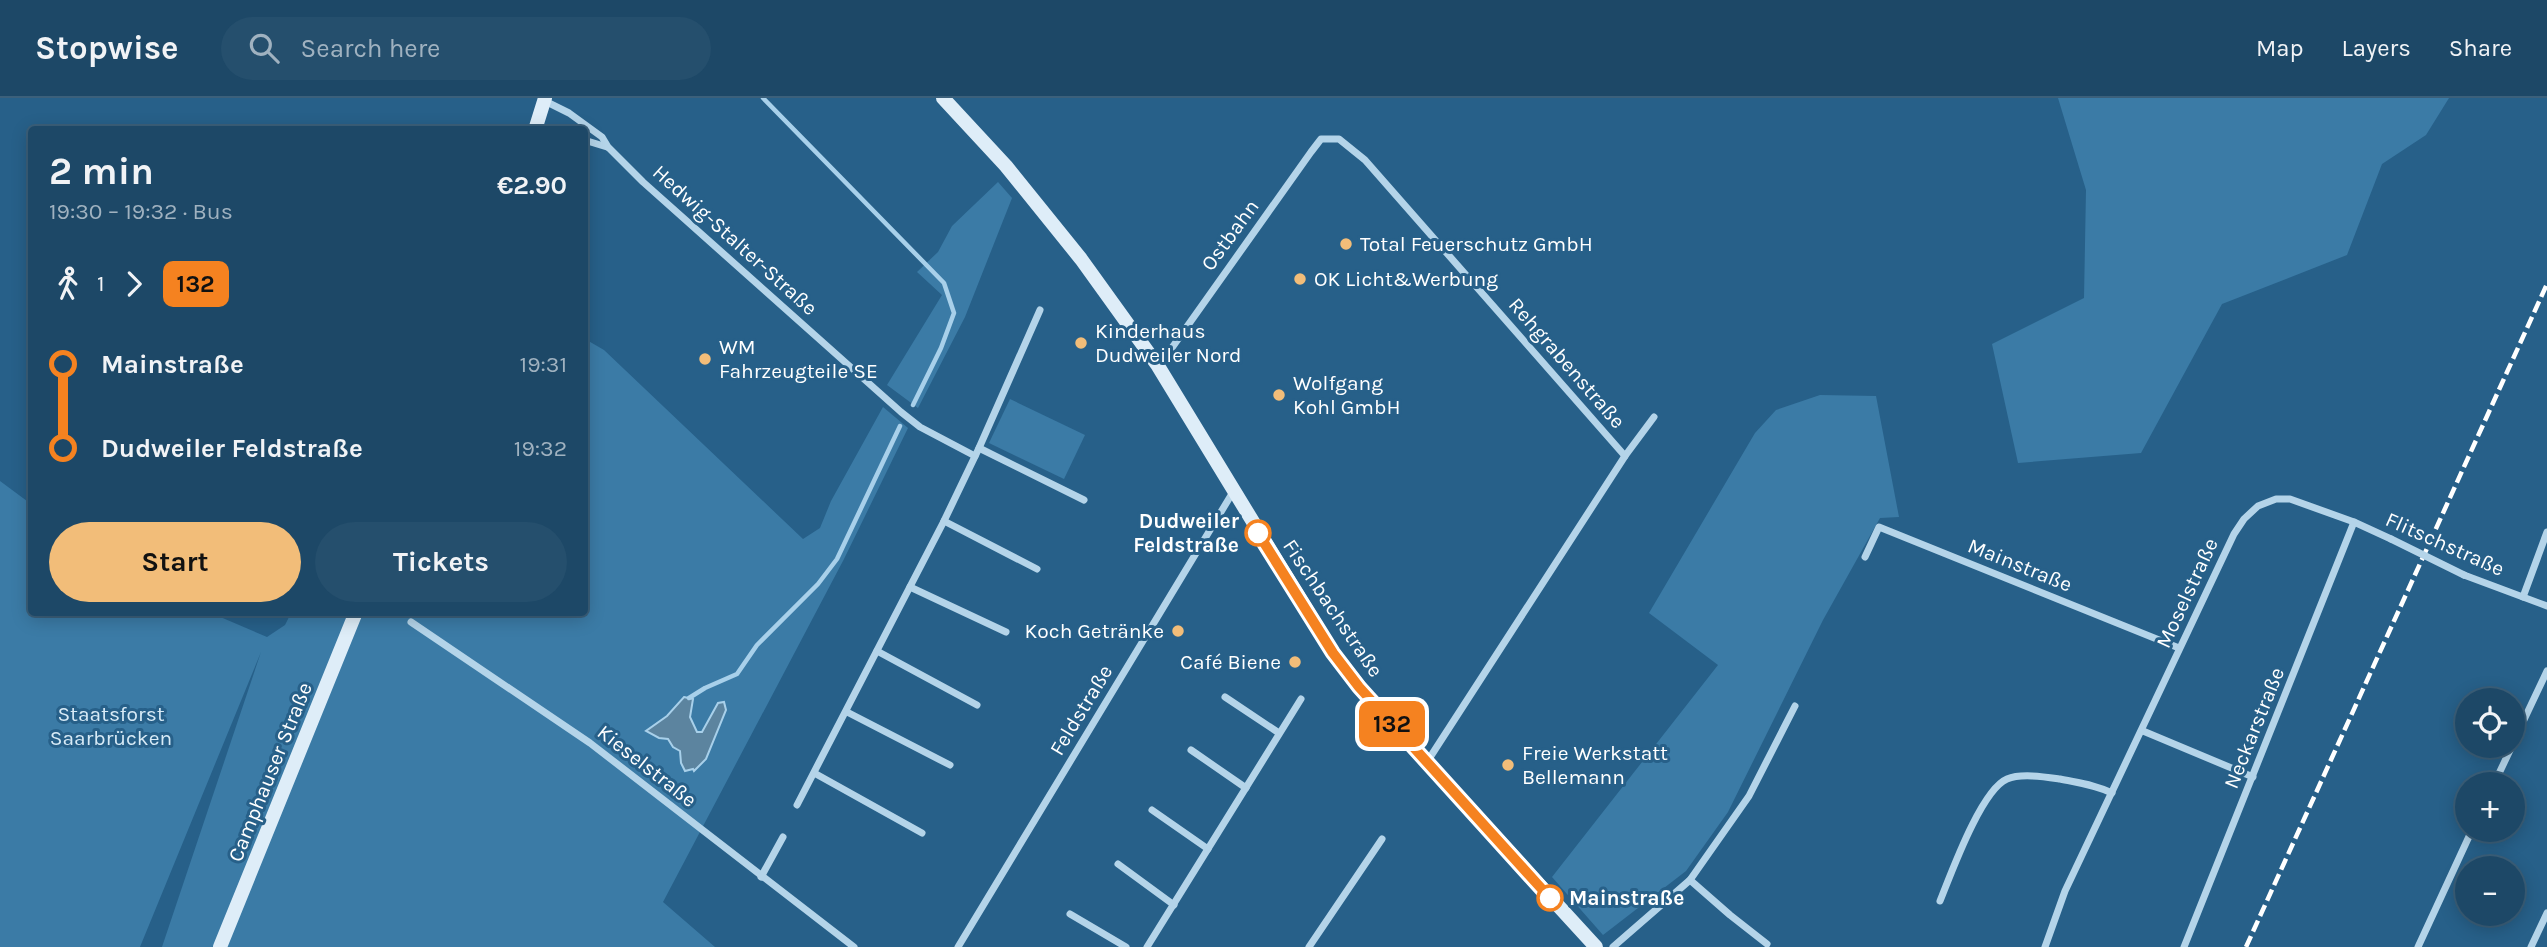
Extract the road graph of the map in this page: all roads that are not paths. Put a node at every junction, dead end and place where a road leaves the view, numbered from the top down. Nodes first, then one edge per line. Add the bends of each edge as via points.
1 (943, 98) edge
2 (544, 99) edge
3 (538, 126) edge
4 (587, 126) edge
5 (588, 127) edge
6 (1339, 139) joint
7 (588, 141) edge
8 (608, 147) junction
9 (1040, 310) dead end
10 (1158, 366) junction
11 (1654, 417) dead end
12 (979, 448) junction
13 (975, 456) junction
14 (1625, 456) junction
15 (1234, 492) junction
16 (1084, 500) dead end
17 (944, 521) junction
18 (2354, 522) junction
19 (2547, 531) edge
20 (1865, 557) dead end
21 (1037, 569) dead end
22 (910, 587) junction
23 (2523, 597) junction
24 (2547, 606) edge
25 (354, 616) edge
26 (411, 622) dead end
27 (1006, 632) dead end
28 (2179, 648) junction
29 (877, 651) junction
30 (2547, 671) edge
31 (1225, 696) dead end
32 (1301, 699) dead end
33 (977, 705) dead end
34 (1795, 706) dead end
35 (847, 712) junction
36 (2525, 717) edge
37 (2143, 731) junction
38 (1279, 733) junction
39 (1191, 750) dead end
40 (1427, 762) junction
41 (950, 765) dead end
42 (816, 774) junction
43 (2253, 776) junction
44 (1246, 789) junction
45 (2112, 793) junction
46 (797, 806) dead end
47 (1152, 810) dead end
48 (922, 833) dead end
49 (783, 837) dead end
50 (1382, 839) dead end
51 (2466, 842) edge
52 (1209, 849) junction
53 (1118, 864) dead end
54 (761, 877) junction
55 (1690, 880) junction
56 (1940, 901) dead end
57 (1174, 905) junction
58 (2547, 913) edge
59 (1070, 914) dead end
60 (1767, 944) dead end
61 (220, 947) edge
62 (854, 947) edge
63 (958, 947) edge
64 (1126, 947) edge
65 (1147, 947) edge
66 (1310, 947) edge
67 (1596, 947) edge
68 (1613, 947) edge
69 (2045, 947) edge
70 (2184, 947) edge
71 (2418, 947) edge
72 (2532, 947) edge

1 - 10 street, Fischbachstraße via 1006,166 1081,259
2 - 3 street
2 - 4 street, Hedwig-Stalter-Straße
5 - 8 street, Hedwig-Stalter-Straße
6 - 10 street, Ostbahn via 1321,139
6 - 14 street, Rehgrabenstraße via 1365,160
7 - 8 street, Hedwig-Stalter-Straße
8 - 13 street, Hedwig-Stalter-Straße via 901,412
9 - 12 street
10 - 15 street, Fischbachstraße
11 - 14 street, Rehgrabenstraße
12 - 13 street
12 - 16 street
13 - 17 street
14 - 40 street, Rehgrabenstraße
15 - 40 street, Fischbachstraße via 1333,653
15 - 63 street, Feldstraße
17 - 21 street
17 - 22 street
18 - 23 street, Flitschstraße, bridge via 2464,575
18 - 28 street, Moselstraße via 2290,499 2258,506 2234,534
18 - 43 street, Neckarstraße
19 - 23 street, Flitschstraße
20 - 28 street, Mainstraße via 1879,527
22 - 27 street
22 - 29 street
23 - 24 street, Flitschstraße
25 - 61 street, Camphauser Straße
26 - 54 street, Kieselstraße via 590,743
28 - 37 street, Moselstraße
29 - 33 street
29 - 35 street
30 - 36 street
31 - 38 street
32 - 38 street
34 - 55 street via 1749,796
35 - 41 street
35 - 42 street
37 - 43 street
37 - 45 street, Moselstraße
38 - 44 street
39 - 44 street
40 - 67 street, Fischbachstraße
42 - 46 street
42 - 48 street
43 - 70 street, Neckarstraße
44 - 52 street
45 - 56 street via 2047,777 2007,779 1992,792 1975,820
45 - 69 street, Moselstraße via 2065,891
47 - 52 street
49 - 54 street
50 - 66 street
51 - 71 street
52 - 57 street
53 - 57 street
54 - 62 street, Kieselstraße
55 - 60 street
55 - 68 street
57 - 65 street
58 - 72 street
59 - 64 street

